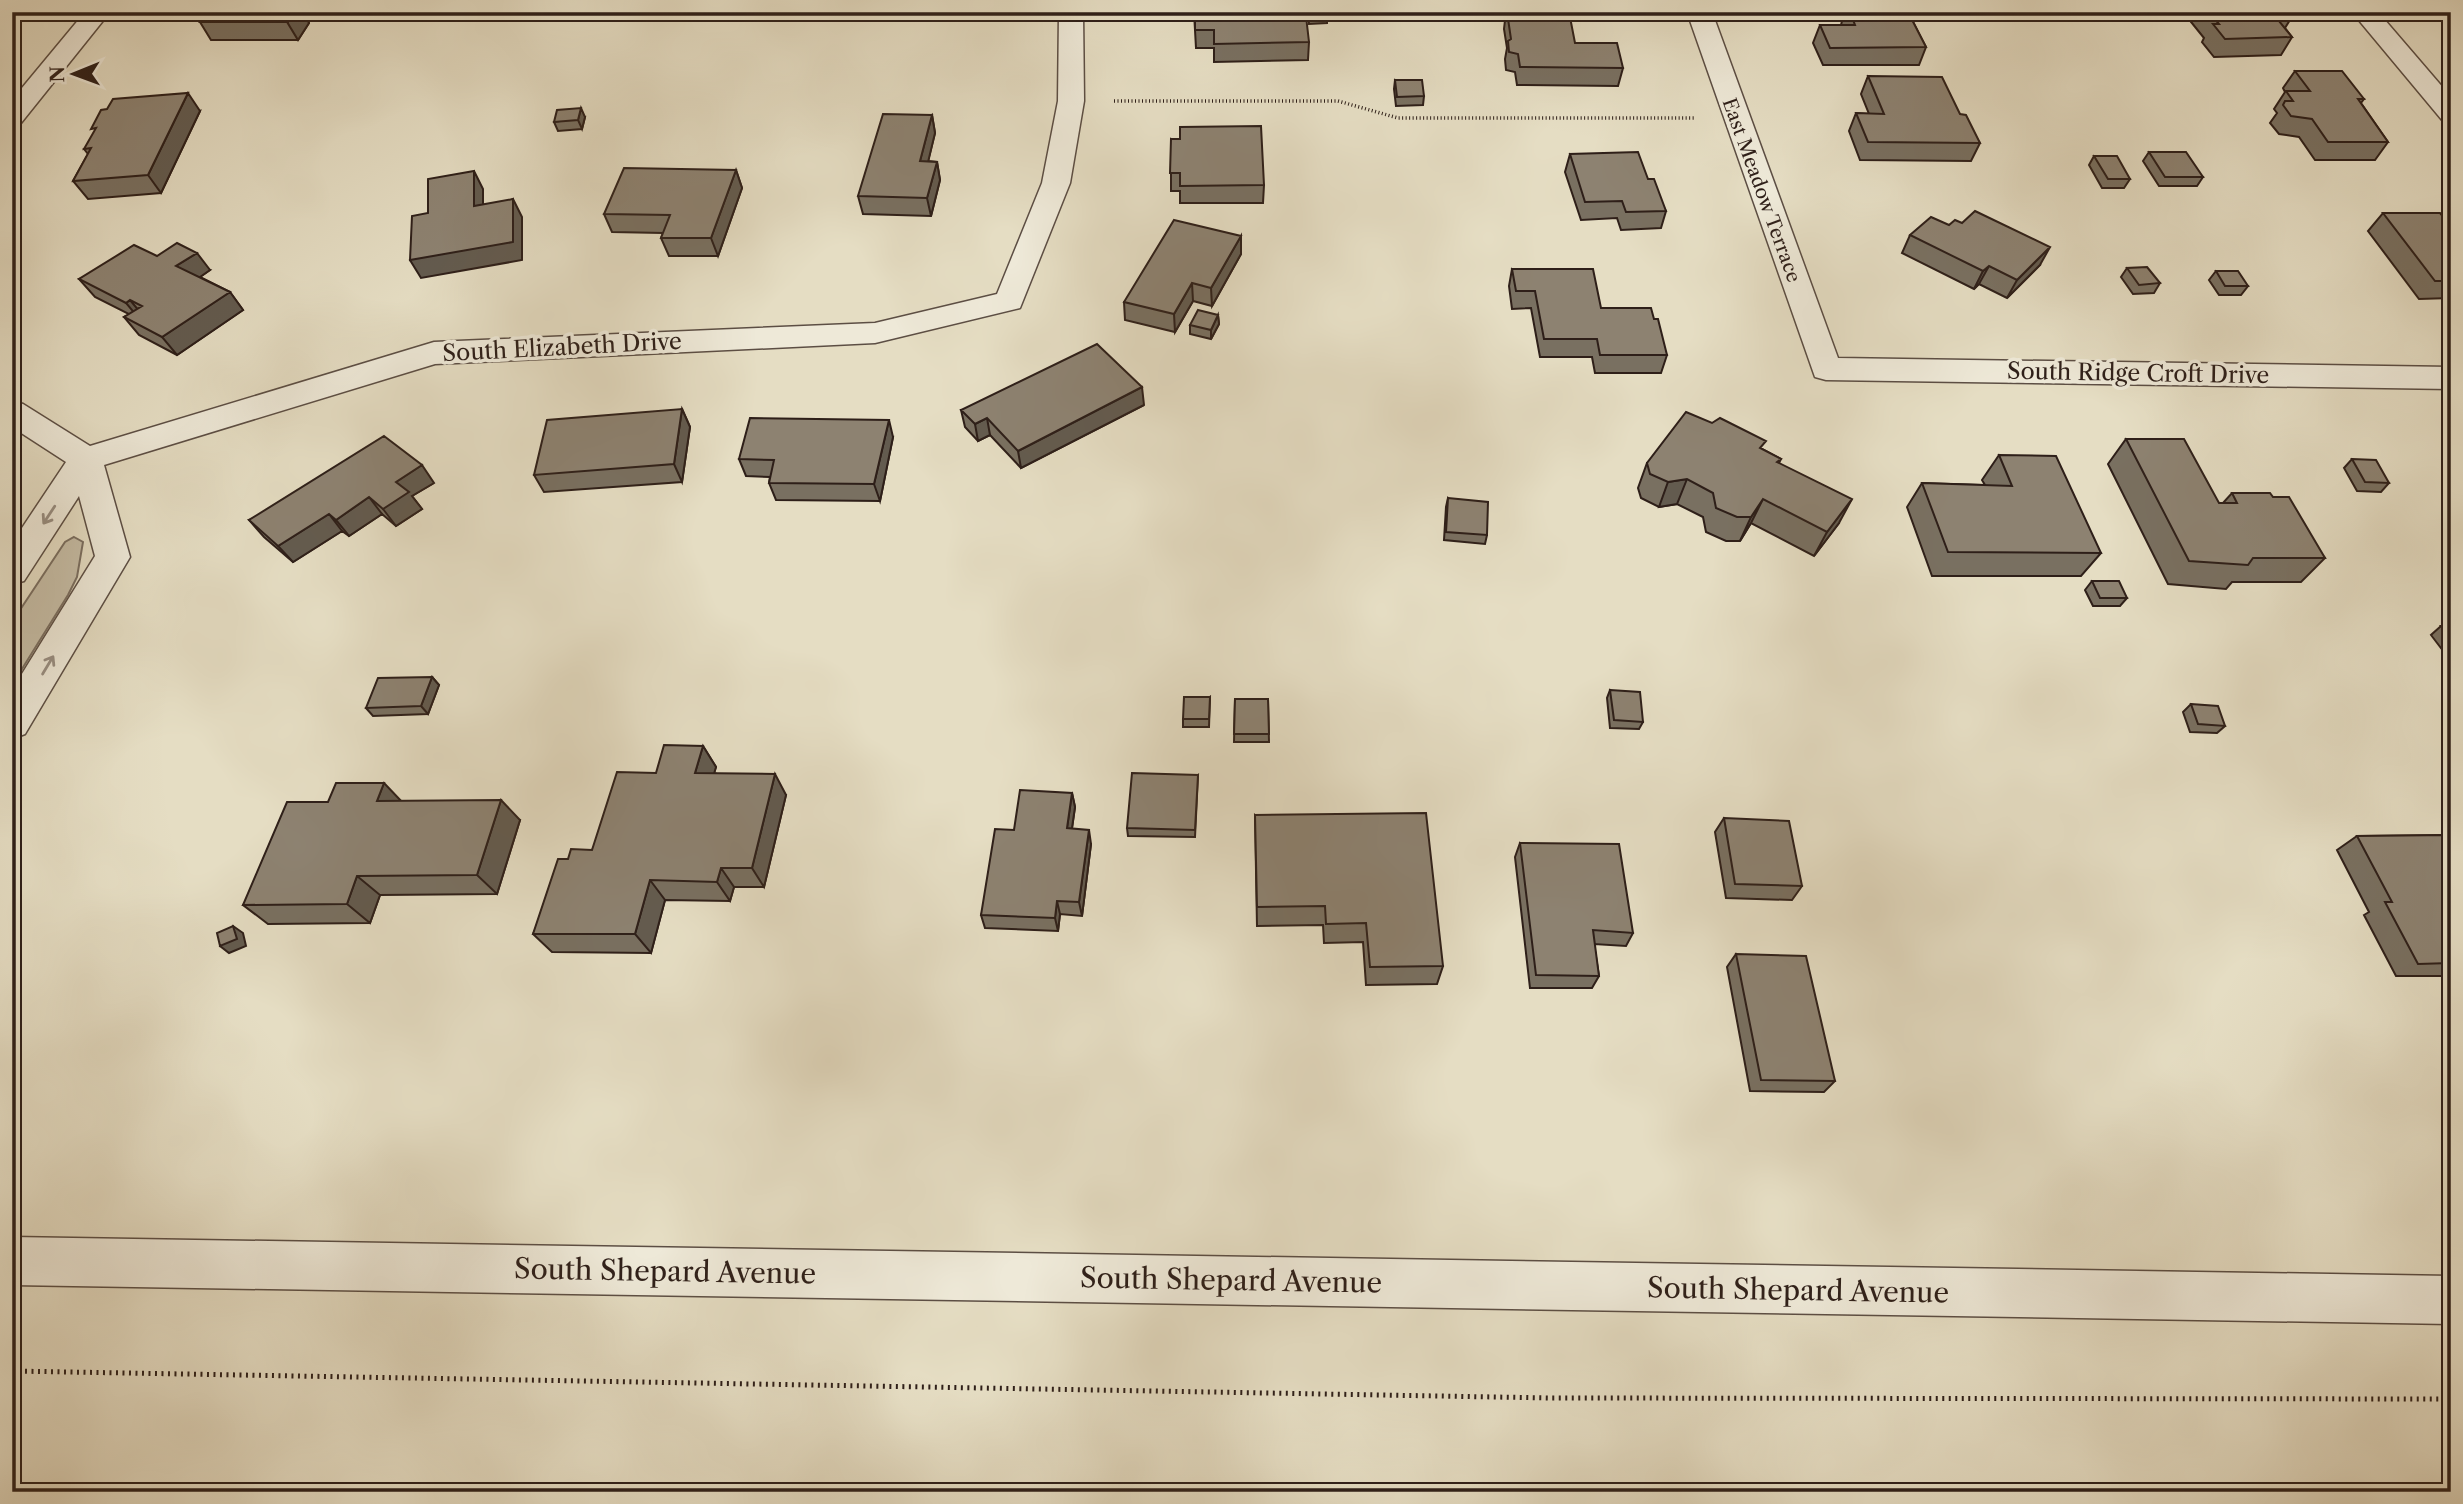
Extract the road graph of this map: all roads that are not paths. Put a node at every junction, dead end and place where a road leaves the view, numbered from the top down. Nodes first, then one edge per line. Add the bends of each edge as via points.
1 (98, 12) edge
2 (1070, 12) edge
3 (1699, 12) edge
4 (2364, 12) edge
5 (2451, 114) edge
6 (12, 117) edge
7 (1826, 369) joint
8 (2451, 378) edge
9 (12, 411) edge
10 (86, 459) junction
11 (12, 571) edge
12 (12, 723) edge
13 (12, 1261) edge
14 (2451, 1300) edge

1 - 6 street
2 - 10 street, South Elizabeth Drive via 1071,101 1056,183 1009,301 874,333 434,353
3 - 7 street, East Meadow Terrace
4 - 5 street
7 - 8 street, South Ridge Croft Drive
9 - 10 street
10 -> 11 street
12 -> 10 street via 113,557
13 - 14 street, South Shepard Avenue

